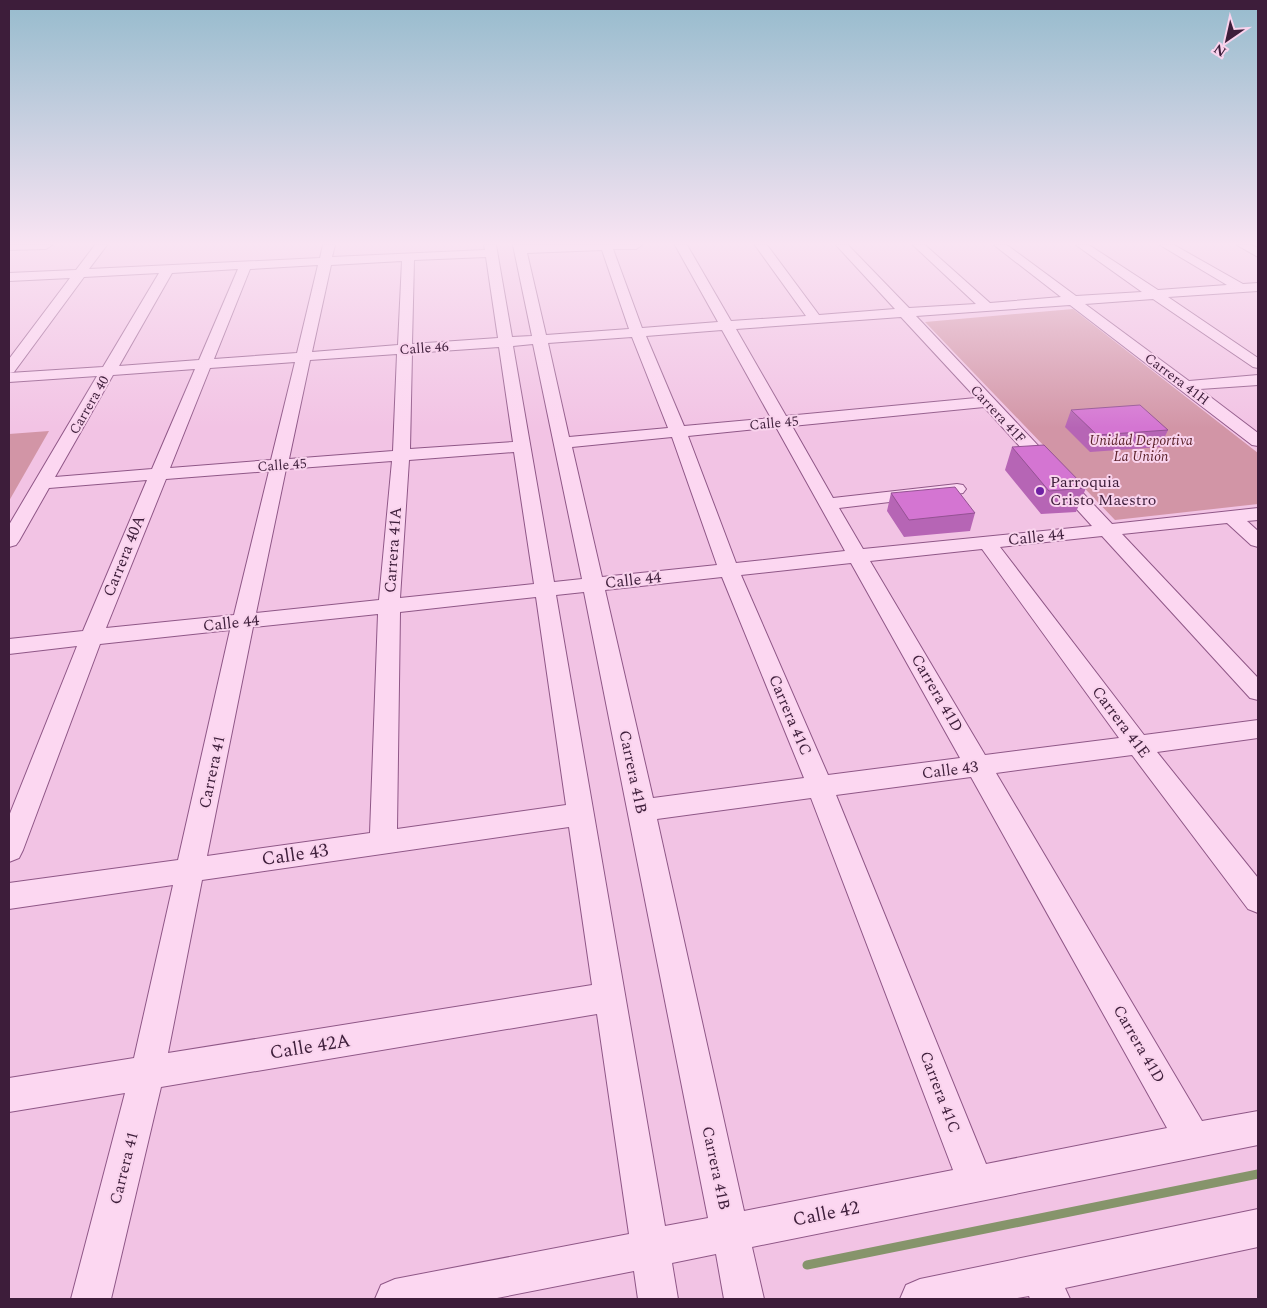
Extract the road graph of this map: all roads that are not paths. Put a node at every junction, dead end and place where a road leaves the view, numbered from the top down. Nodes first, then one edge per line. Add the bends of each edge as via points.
1 (56, 306) edge
2 (146, 306) edge
3 (228, 306) edge
4 (315, 306) edge
5 (407, 306) edge
6 (499, 306) edge
7 (532, 306) edge
8 (628, 306) edge
9 (715, 306) edge
10 (806, 306) edge
11 (899, 306) edge
12 (999, 306) edge
13 (1081, 306) edge
14 (1173, 306) edge
15 (987, 307) joint
16 (905, 313) junction
17 (815, 319) junction
18 (726, 326) junction
19 (637, 332) junction
20 (33, 337) junction
21 (17, 338) dead end
22 (539, 340) junction
23 (505, 342) junction
24 (406, 349) junction
25 (304, 357) junction
26 (204, 364) junction
27 (1258, 364) edge
28 (9, 369) edge
29 (108, 371) junction
30 (9, 378) edge
31 (1258, 380) edge
32 (1186, 386) junction
33 (987, 402) junction
34 (782, 423) junction
35 (678, 432) junction
36 (1258, 441) edge
37 (561, 443) junction
38 (522, 446) junction
39 (401, 456) junction
40 (279, 465) junction
41 (158, 474) junction
42 (42, 483) junction
43 (956, 488) edge
44 (828, 504) junction
45 (1258, 514) edge
46 (1232, 517) junction
47 (1106, 530) junction
48 (1258, 540) edge
49 (9, 541) edge
50 (987, 543) junction
51 (857, 556) junction
52 (730, 570) junction
53 (591, 584) junction
54 (545, 590) junction
55 (389, 606) junction
56 (243, 621) junction
57 (91, 638) junction
58 (9, 646) edge
59 (1258, 692) edge
60 (1258, 729) edge
61 (1138, 745) junction
62 (980, 766) junction
63 (820, 787) junction
64 (642, 810) junction
65 (581, 814) junction
66 (383, 842) junction
67 (9, 850) edge
68 (192, 870) junction
69 (9, 896) edge
70 (1258, 900) edge
71 (610, 998) junction
72 (147, 1074) junction
73 (9, 1095) edge
74 (1258, 1128) edge
75 (1194, 1141) junction
76 (976, 1184) junction
77 (1258, 1228) edge
78 (730, 1233) junction
79 (650, 1249) junction
80 (1045, 1287) edge
81 (91, 1299) edge
82 (395, 1299) edge
83 (658, 1299) edge
84 (744, 1299) edge
85 (920, 1299) edge

1 - 20 street
2 - 29 street, Carrera 40
3 - 26 street, Carrera 40A
4 - 25 street, Carrera 41
5 - 24 street, Carrera 41A
6 - 23 street
7 - 22 street, Carrera 41B
8 - 19 street, Carrera 41C
9 - 18 street, Carrera 41D
10 - 17 street
11 - 16 street, Carrera 41F
12 - 15 street, Calle 46
13 - 32 street, Carrera 41H
14 - 27 street
15 - 16 street, Calle 46
16 - 17 street, Calle 46
16 - 33 street, Carrera 41F
17 - 18 street, Calle 46
18 - 19 street, Calle 46
18 - 34 street, Carrera 41D
19 - 22 street, Calle 46
19 - 35 street, Carrera 41C
20 - 21 street
20 - 28 street
22 - 23 street, Calle 46
22 - 37 street, Carrera 41B
23 - 24 street, Calle 46
23 - 38 street
24 - 25 street, Calle 46
24 - 39 street, Carrera 41A
25 - 26 street, Calle 46
25 - 40 street, Carrera 41
26 - 29 street, Calle 46
26 - 41 street, Carrera 40A
29 - 30 street, Calle 46
29 - 42 street, Carrera 40
31 - 32 street
32 - 36 street, Carrera 41H
33 - 34 street, Calle 45
33 - 47 street, Carrera 41F
34 - 35 street, Calle 45
34 - 44 street, Carrera 41D
35 - 37 street, Calle 45
35 - 52 street, Carrera 41C
37 - 53 street, Carrera 41B
38 - 39 street, Calle 45
38 - 54 street
39 - 40 street, Calle 45
39 - 55 street, Carrera 41A
40 - 41 street, Calle 45
40 - 56 street, Carrera 41
41 - 42 street, Calle 45
41 - 57 street, Carrera 40A
42 - 49 street, Carrera 40
43 - 44 street
44 - 51 street, Carrera 41D
45 - 46 street, Calle 44
46 - 47 street, Calle 44
46 - 48 street
47 - 50 street, Calle 44
47 - 59 street, Carrera 41F
50 - 51 street, Calle 44
50 - 61 street, Carrera 41E
51 - 52 street, Calle 44
51 - 62 street, Carrera 41D
52 - 53 street, Calle 44
52 - 63 street, Carrera 41C
53 - 54 street, Calle 44
53 - 64 street, Carrera 41B
54 - 55 street, Calle 44
54 - 65 street
55 - 56 street, Calle 44
55 - 66 street, Carrera 41A
56 - 57 street, Calle 44
56 - 68 street, Carrera 41
57 - 58 street, Calle 44
57 - 67 street, Carrera 40A
60 - 61 street, Calle 43
61 - 62 street, Calle 43
61 - 70 street, Carrera 41E
62 - 63 street, Calle 43
62 - 75 street, Carrera 41D
63 - 64 street, Calle 43
63 - 76 street, Carrera 41C
64 - 78 street, Carrera 41B
65 - 66 street, Calle 43
65 - 71 street
66 - 68 street, Calle 43
68 - 69 street, Calle 43
68 - 72 street, Carrera 41
71 - 72 street, Calle 42A
71 - 79 street
72 - 73 street, Calle 42A
72 - 81 street, Carrera 41
74 - 75 street, Calle 42
75 - 76 street, Calle 42
76 - 78 street, Calle 42
77 - 80 street
78 - 79 street, Calle 42
78 - 84 street, Carrera 41B
79 - 82 street, Calle 42
79 - 83 street
80 - 85 street

